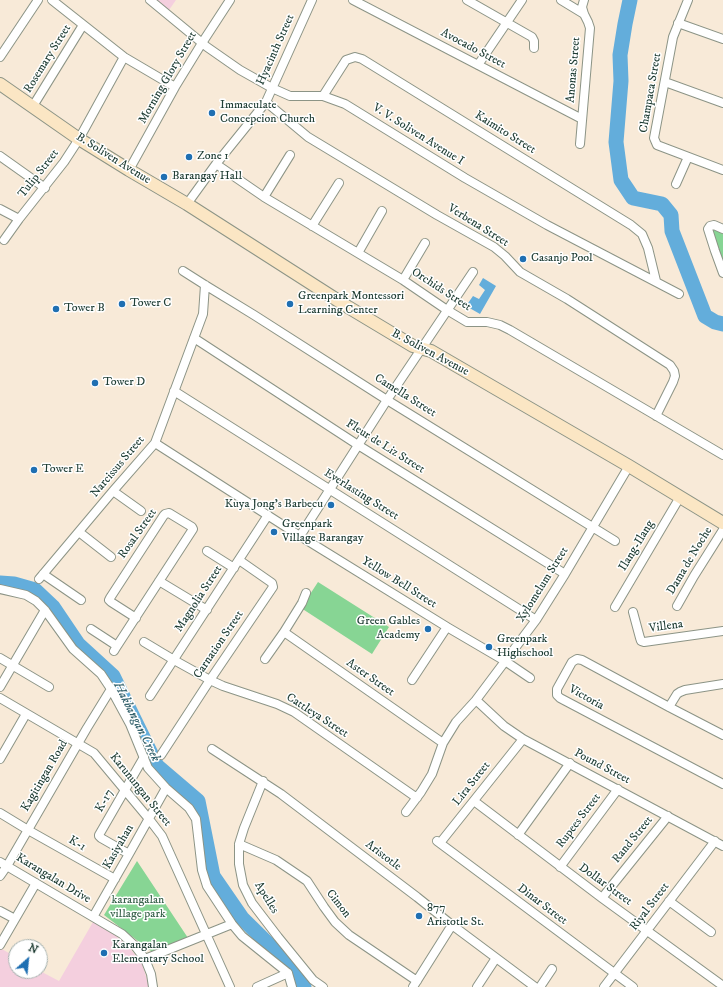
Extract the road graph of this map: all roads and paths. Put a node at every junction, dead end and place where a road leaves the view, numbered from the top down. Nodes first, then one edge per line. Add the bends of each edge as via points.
1 (38, 0) edge
2 (52, 0) edge
3 (150, 0) edge
4 (230, 0) edge
5 (312, 0) edge
6 (354, 0) edge
7 (467, 0) edge
8 (522, 0) edge
9 (561, 0) edge
10 (584, 0) edge
11 (688, 0) edge
12 (584, 14) junction
13 (507, 23) junction
14 (678, 23) junction
15 (83, 25) junction
16 (723, 39) edge
17 (202, 43) junction
18 (534, 48) dead end
19 (124, 57) junction
20 (0, 58) edge
21 (478, 65) junction
22 (665, 82) junction
23 (0, 84) edge
24 (175, 87) junction
25 (272, 88) junction
26 (322, 96) junction
27 (266, 102) junction
28 (723, 103) edge
29 (33, 106) junction
30 (582, 119) junction
31 (79, 139) junction
32 (580, 144) dead end
33 (290, 155) dead end
34 (0, 156) edge
35 (688, 157) junction
36 (216, 164) junction
37 (129, 170) junction
38 (723, 170) edge
39 (339, 183) dead end
40 (676, 184) dead end
41 (45, 188) junction
42 (264, 196) junction
43 (187, 204) junction
44 (0, 209) edge
45 (382, 211) dead end
46 (19, 219) junction
47 (312, 226) junction
48 (723, 229) edge
49 (4, 240) dead end
50 (425, 243) dead end
51 (358, 253) junction
52 (183, 271) dead end
53 (473, 272) dead end
54 (723, 273) edge
55 (403, 280) junction
56 (656, 282) junction
57 (204, 285) junction
58 (679, 294) dead end
59 (447, 310) junction
60 (194, 338) junction
61 (422, 348) junction
62 (174, 391) junction
63 (387, 400) junction
64 (656, 416) junction
65 (155, 442) junction
66 (358, 445) junction
67 (723, 455) edge
68 (629, 466) junction
69 (330, 490) junction
70 (113, 491) junction
71 (680, 497) junction
72 (141, 511) dead end
73 (268, 515) junction
74 (723, 523) edge
75 (592, 528) junction
76 (723, 530) edge
77 (78, 532) junction
78 (300, 536) junction
79 (615, 541) dead end
80 (207, 551) dead end
81 (111, 557) dead end
82 (239, 560) junction
83 (234, 568) junction
84 (565, 574) junction
85 (160, 581) junction
86 (0, 589) edge
87 (306, 593) dead end
88 (81, 600) dead end
89 (677, 606) dead end
90 (615, 607) dead end
91 (45, 610) junction
92 (207, 610) junction
93 (633, 612) dead end
94 (136, 618) junction
95 (536, 620) junction
96 (447, 627) junction
97 (91, 629) dead end
98 (723, 631) edge
99 (284, 632) junction
100 (144, 642) dead end
101 (0, 658) edge
102 (265, 659) dead end
103 (174, 660) junction
104 (505, 661) junction
105 (13, 665) junction
106 (530, 678) dead end
107 (210, 680) junction
108 (412, 680) dead end
109 (723, 684) edge
110 (0, 687) edge
111 (48, 687) dead end
112 (111, 689) junction
113 (150, 696) dead end
114 (0, 698) edge
115 (476, 700) junction
116 (669, 707) junction
117 (26, 714) junction
118 (723, 734) edge
119 (523, 739) junction
120 (78, 743) junction
121 (443, 743) junction
122 (212, 749) dead end
123 (161, 755) dead end
124 (144, 757) junction
125 (0, 760) edge
126 (570, 763) junction
127 (263, 781) junction
128 (723, 784) edge
129 (166, 788) junction
130 (618, 789) junction
131 (125, 790) junction
132 (416, 798) junction
133 (474, 801) junction
134 (406, 812) dead end
135 (0, 813) edge
136 (668, 816) junction
137 (149, 819) junction
138 (28, 830) junction
139 (518, 835) junction
140 (715, 841) junction
141 (438, 842) joint
142 (239, 844) junction
143 (723, 846) edge
144 (129, 854) junction
145 (4, 864) edge
146 (560, 867) junction
147 (0, 876) edge
148 (115, 880) junction
149 (36, 883) junction
150 (602, 898) junction
151 (669, 901) junction
152 (0, 911) edge
153 (93, 917) junction
154 (15, 919) junction
155 (232, 924) junction
156 (452, 925) junction
157 (647, 931) junction
158 (711, 932) dead end
159 (207, 934) junction
160 (0, 944) edge
161 (496, 958) junction
162 (145, 959) junction
163 (552, 969) dead end
164 (288, 973) junction
165 (614, 973) junction
166 (415, 984) edge
167 (723, 986) edge
168 (153, 987) edge
169 (230, 987) edge
170 (257, 987) edge
171 (292, 987) edge
172 (323, 987) edge
173 (477, 987) edge
174 (535, 987) edge
175 (540, 987) edge
176 (604, 987) edge
177 (633, 987) edge

1 - 20 street
2 - 15 street
3 - 17 street, V. V. Soliven Avenue I
4 - 17 street, Morning Glory Street
5 - 25 street, Hyacinth Street
6 - 21 street, Avocado Street
7 - 13 street
8 - 13 street
9 - 12 street
10 - 12 street, Anonas Street
11 - 14 street, Champaca Street
12 - 30 street, Anonas Street via 590,28
13 - 18 street via 532,37
13 - 21 street
14 - 16 street
14 - 22 street, Champaca Street
15 - 19 street
15 - 29 street, Rosemary Street
17 - 24 street, Morning Glory Street
17 - 25 street, V. V. Soliven Avenue I via 240,70
19 - 24 street
19 - 31 street, Tulip Street
21 - 30 street, Avocado Street
22 - 28 street
22 - 35 street, Champaca Street via 654,138 657,145
23 - 29 street, B. Soliven Avenue
24 - 37 street, Morning Glory Street
25 - 26 street, V. V. Soliven Avenue I via 290,96
25 - 27 street, Hyacinth Street
26 - 56 street, V. V. Soliven Avenue I via 345,104 471,182
26 - 56 street, Kaimito Street via 346,60 355,57 362,59 631,225 642,234
27 - 36 street, Hyacinth Street
27 - 64 street, Verbena Street via 308,137 494,247 520,272 670,365 675,376
29 - 31 street, B. Soliven Avenue
30 - 32 street, Anonas Street
31 - 37 street, B. Soliven Avenue
31 - 41 street, Tulip Street
33 - 42 street
34 - 41 street
35 - 38 street, Champaca Street
35 - 40 street
36 - 42 street, Orchids Street
36 - 43 street, Hyacinth Street
37 - 43 street, B. Soliven Avenue
39 - 47 street
41 - 46 street, Tulip Street
42 - 47 street, Orchids Street
43 - 61 street, B. Soliven Avenue via 361,315 413,346
44 - 46 street
45 - 51 street
46 - 49 street, Tulip Street
47 - 51 street, Orchids Street
48 - 54 street via 714,225 708,230
50 - 55 street
51 - 55 street, Orchids Street
52 - 57 street, Camella Street
53 - 59 street
55 - 59 street, Orchids Street
56 - 58 street, V. V. Soliven Avenue I
57 - 60 street, Narcissus Street via 202,314
57 - 63 street, Camella Street
59 - 61 street
59 - 64 street, Orchids Street via 467,322 487,322 510,330
60 - 62 street, Narcissus Street
60 - 66 street, Fleur de Liz Street
61 - 63 street
61 - 68 street, B. Soliven Avenue
62 - 65 street, Narcissus Street
62 - 69 street, Everlasting Street
63 - 66 street
63 - 75 street, Camella Street
64 - 67 street, Orchids Street
65 - 70 street, Narcissus Street
65 - 73 street, Yellow Bell Street
66 - 69 street
66 - 84 street, Fleur de Liz Street
68 - 71 street, B. Soliven Avenue
68 - 75 street, Xylomelum Street
69 - 78 street
69 - 95 street, Everlasting Street
70 - 72 street
70 - 77 street, Narcissus Street
71 - 74 street, B. Soliven Avenue
71 - 90 street, Ilang-Ilang
73 - 78 street, Yellow Bell Street
73 - 82 street, Magnolia Street
75 - 79 street, Camella Street
75 - 84 street, Xylomelum Street
76 - 89 street, Dama de Noche
77 - 81 street, Rosal Street
77 - 88 street, Narcissus Street via 41,576
78 - 96 street, Yellow Bell Street
80 - 83 street
82 - 83 street, Magnolia Street
82 - 107 street, Carnation Street via 274,585
83 - 92 street, Magnolia Street
84 - 95 street, Xylomelum Street
85 - 92 street
85 - 94 street, Rosal Street
85 - 94 street, Rosal Street via 193,529 169,512 165,514 110,596 110,601
86 - 91 street via 26,595
87 - 99 street
91 - 105 street
91 - 112 street via 73,649 101,674
92 - 103 street, Magnolia Street
93 - 98 street, Villena via 641,641 644,642
94 - 97 street, Rosal Street via 116,649
95 - 104 street, Xylomelum Street
96 - 104 street, Yellow Bell Street
96 - 108 street
99 - 102 street
99 - 121 street, Aster Street
100 - 103 street, Cattleya Street
101 - 105 street
103 - 107 street, Cattleya Street
103 - 113 street, Magnolia Street
104 - 106 street, Yellow Bell Street
104 - 115 street, Xylomelum Street
105 - 110 street
105 - 111 street
107 - 123 street, Carnation Street
107 - 132 street, Cattleya Street via 294,712
109 - 116 street via 680,692 676,694
112 - 120 street, Kagitingan Road
112 - 124 street
114 - 117 street, Karunungan Street
115 - 119 street, Pound Street via 504,726
115 - 121 street, Xylomelum Street via 456,722
116 - 118 street, Victoria
116 - 128 street, Victoria via 577,659 572,662 556,689 560,698
117 - 120 street, Karunungan Street
117 - 125 street
119 - 126 street, Pound Street
119 - 133 street, Lira Street
120 - 131 street, Karunungan Street via 94,752
120 - 138 street, Kagitingan Road
121 - 132 street, Xylomelum Street via 432,774
122 - 127 street, Aristotle
124 - 129 street via 148,768
124 - 131 street, K-17
126 - 130 street, Pound Street
126 - 139 street
127 - 142 street, Apelles
127 - 156 street, Aristotle
129 - 137 street, Kasiyahan
129 - 155 street via 189,808 196,819 202,870 207,886
130 - 136 street, Pound Street
130 - 146 street, Rupees Street
131 - 137 street, Karunungan Street
131 - 144 street, K-17 via 99,836
132 - 134 street, Xylomelum Street
133 - 139 street, Dollar Street
133 - 141 street, Lira Street
135 - 138 street, K-1
136 - 140 street, Pound Street
136 - 150 street, Rand Street
137 - 144 street, Kasiyahan
137 - 159 street, Karunungan Street via 162,836
138 - 145 street, Kagitingan Road
138 - 148 street, K-1
139 - 146 street, Dollar Street
140 - 143 street, Pound Street
140 - 151 street, Riyal Street
141 - 165 street, Dinar Street
142 - 166 street, Cimon via 276,860 307,881 335,922
142 - 172 street, Apelles via 243,886 252,903 313,980
144 - 148 street, Kasiyahan
145 - 147 street, Kagitingan Road
145 - 149 street, Karangalan Drive
146 - 150 street, Dollar Street
148 - 153 street, Kasiyahan
149 - 153 street, Karangalan Drive
149 - 154 street
150 - 157 street, Dollar Street
151 - 157 street, Riyal Street
151 - 158 street
152 - 154 street
153 - 162 street, Karangalan Drive via 122,934
154 - 160 street
155 - 159 street
155 - 164 street via 242,936
156 - 161 street, Aristotle
156 - 166 street
157 - 165 street, Riyal Street
157 - 167 street, Dollar Street
159 - 162 street
159 - 169 street, Karunungan Street
161 - 173 street
161 - 174 street, Aristotle
162 - 168 street, Karangalan Drive
163 - 175 street
164 - 170 street
164 - 171 street
165 - 176 street, Riyal Street
165 - 177 street, Dinar Street

